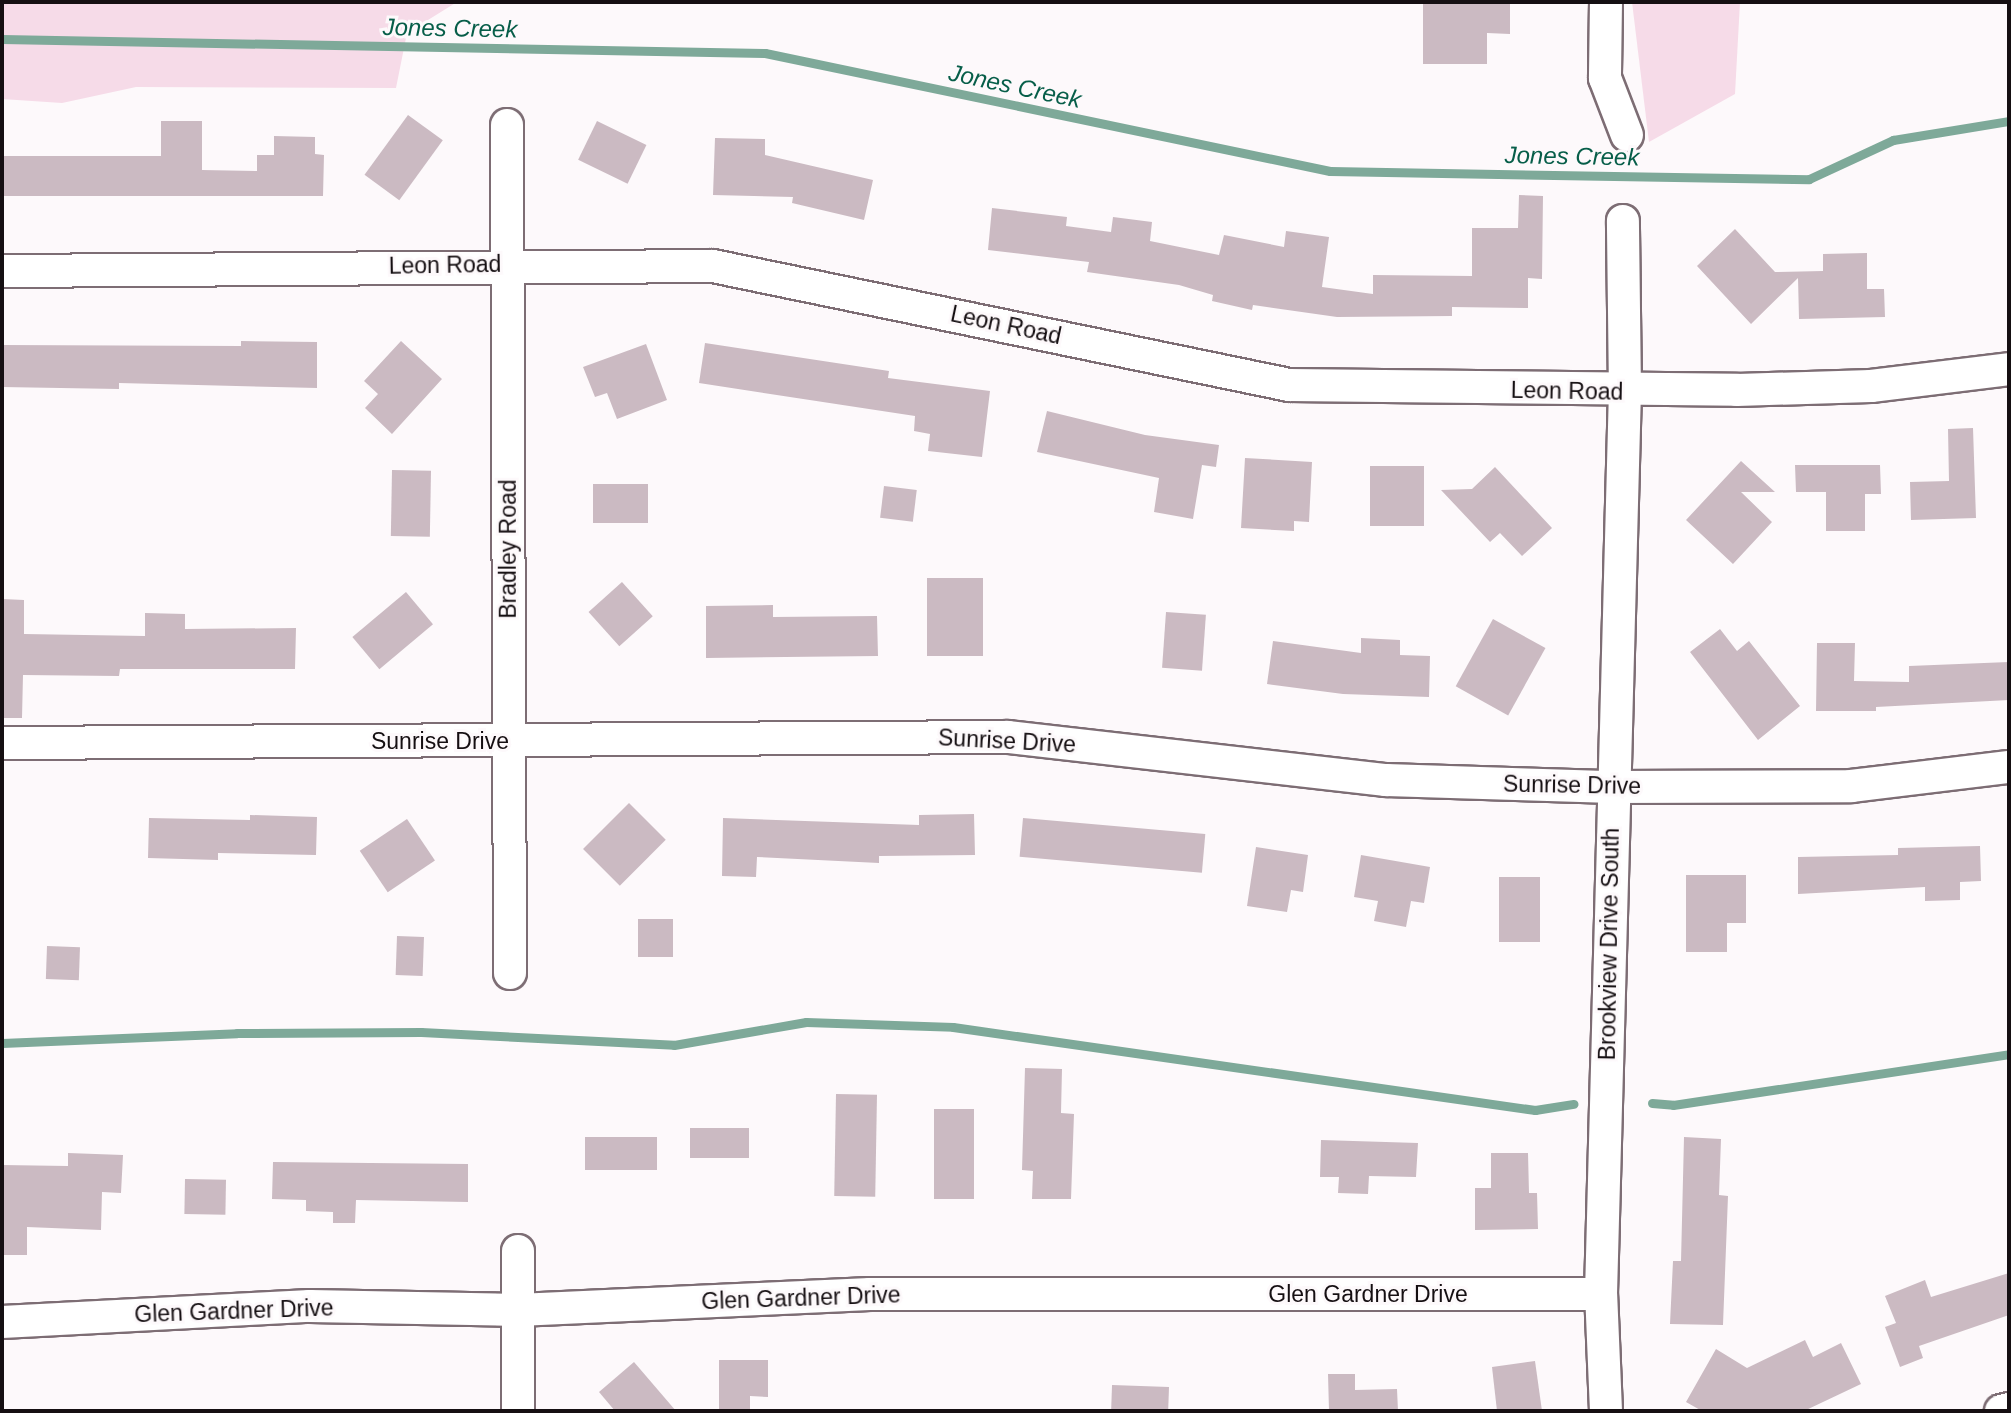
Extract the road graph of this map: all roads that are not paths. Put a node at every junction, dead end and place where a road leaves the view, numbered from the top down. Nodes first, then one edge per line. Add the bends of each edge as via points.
1 (1606, 2) edge
2 (507, 125) dead end
3 (1627, 135) dead end
4 (1623, 220) dead end
5 (506, 265) junction
6 (2, 271) edge
7 (2009, 369) edge
8 (1625, 392) junction
9 (509, 741) junction
10 (2, 743) edge
11 (2009, 767) edge
12 (1613, 787) junction
13 (510, 973) dead end
14 (517, 1251) dead end
15 (1601, 1294) junction
16 (518, 1310) junction
17 (2, 1322) edge
18 (2009, 1409) edge
19 (517, 1411) edge
20 (1606, 1411) edge
21 (2001, 1411) edge

1 - 3 street via 1605,78
2 - 5 street, Bradley Road
4 - 8 street, Brookview Drive South
5 - 6 street, Leon Road
5 - 8 street, Leon Road via 713,266 1289,386
5 - 9 street, Bradley Road
7 - 8 street, Leon Road via 1871,386
8 - 12 street, Brookview Drive South
9 - 10 street, Sunrise Drive
9 - 12 street, Sunrise Drive via 1008,737 1386,779
9 - 13 street, Bradley Road
11 - 12 street, Sunrise Drive via 1851,786
12 - 15 street, Brookview Drive South
14 - 16 street
15 - 16 street, Glen Gardner Drive via 870,1294
15 - 20 street, Brookview Drive South
16 - 17 street, Glen Gardner Drive via 310,1306
16 - 19 street
18 - 21 street

